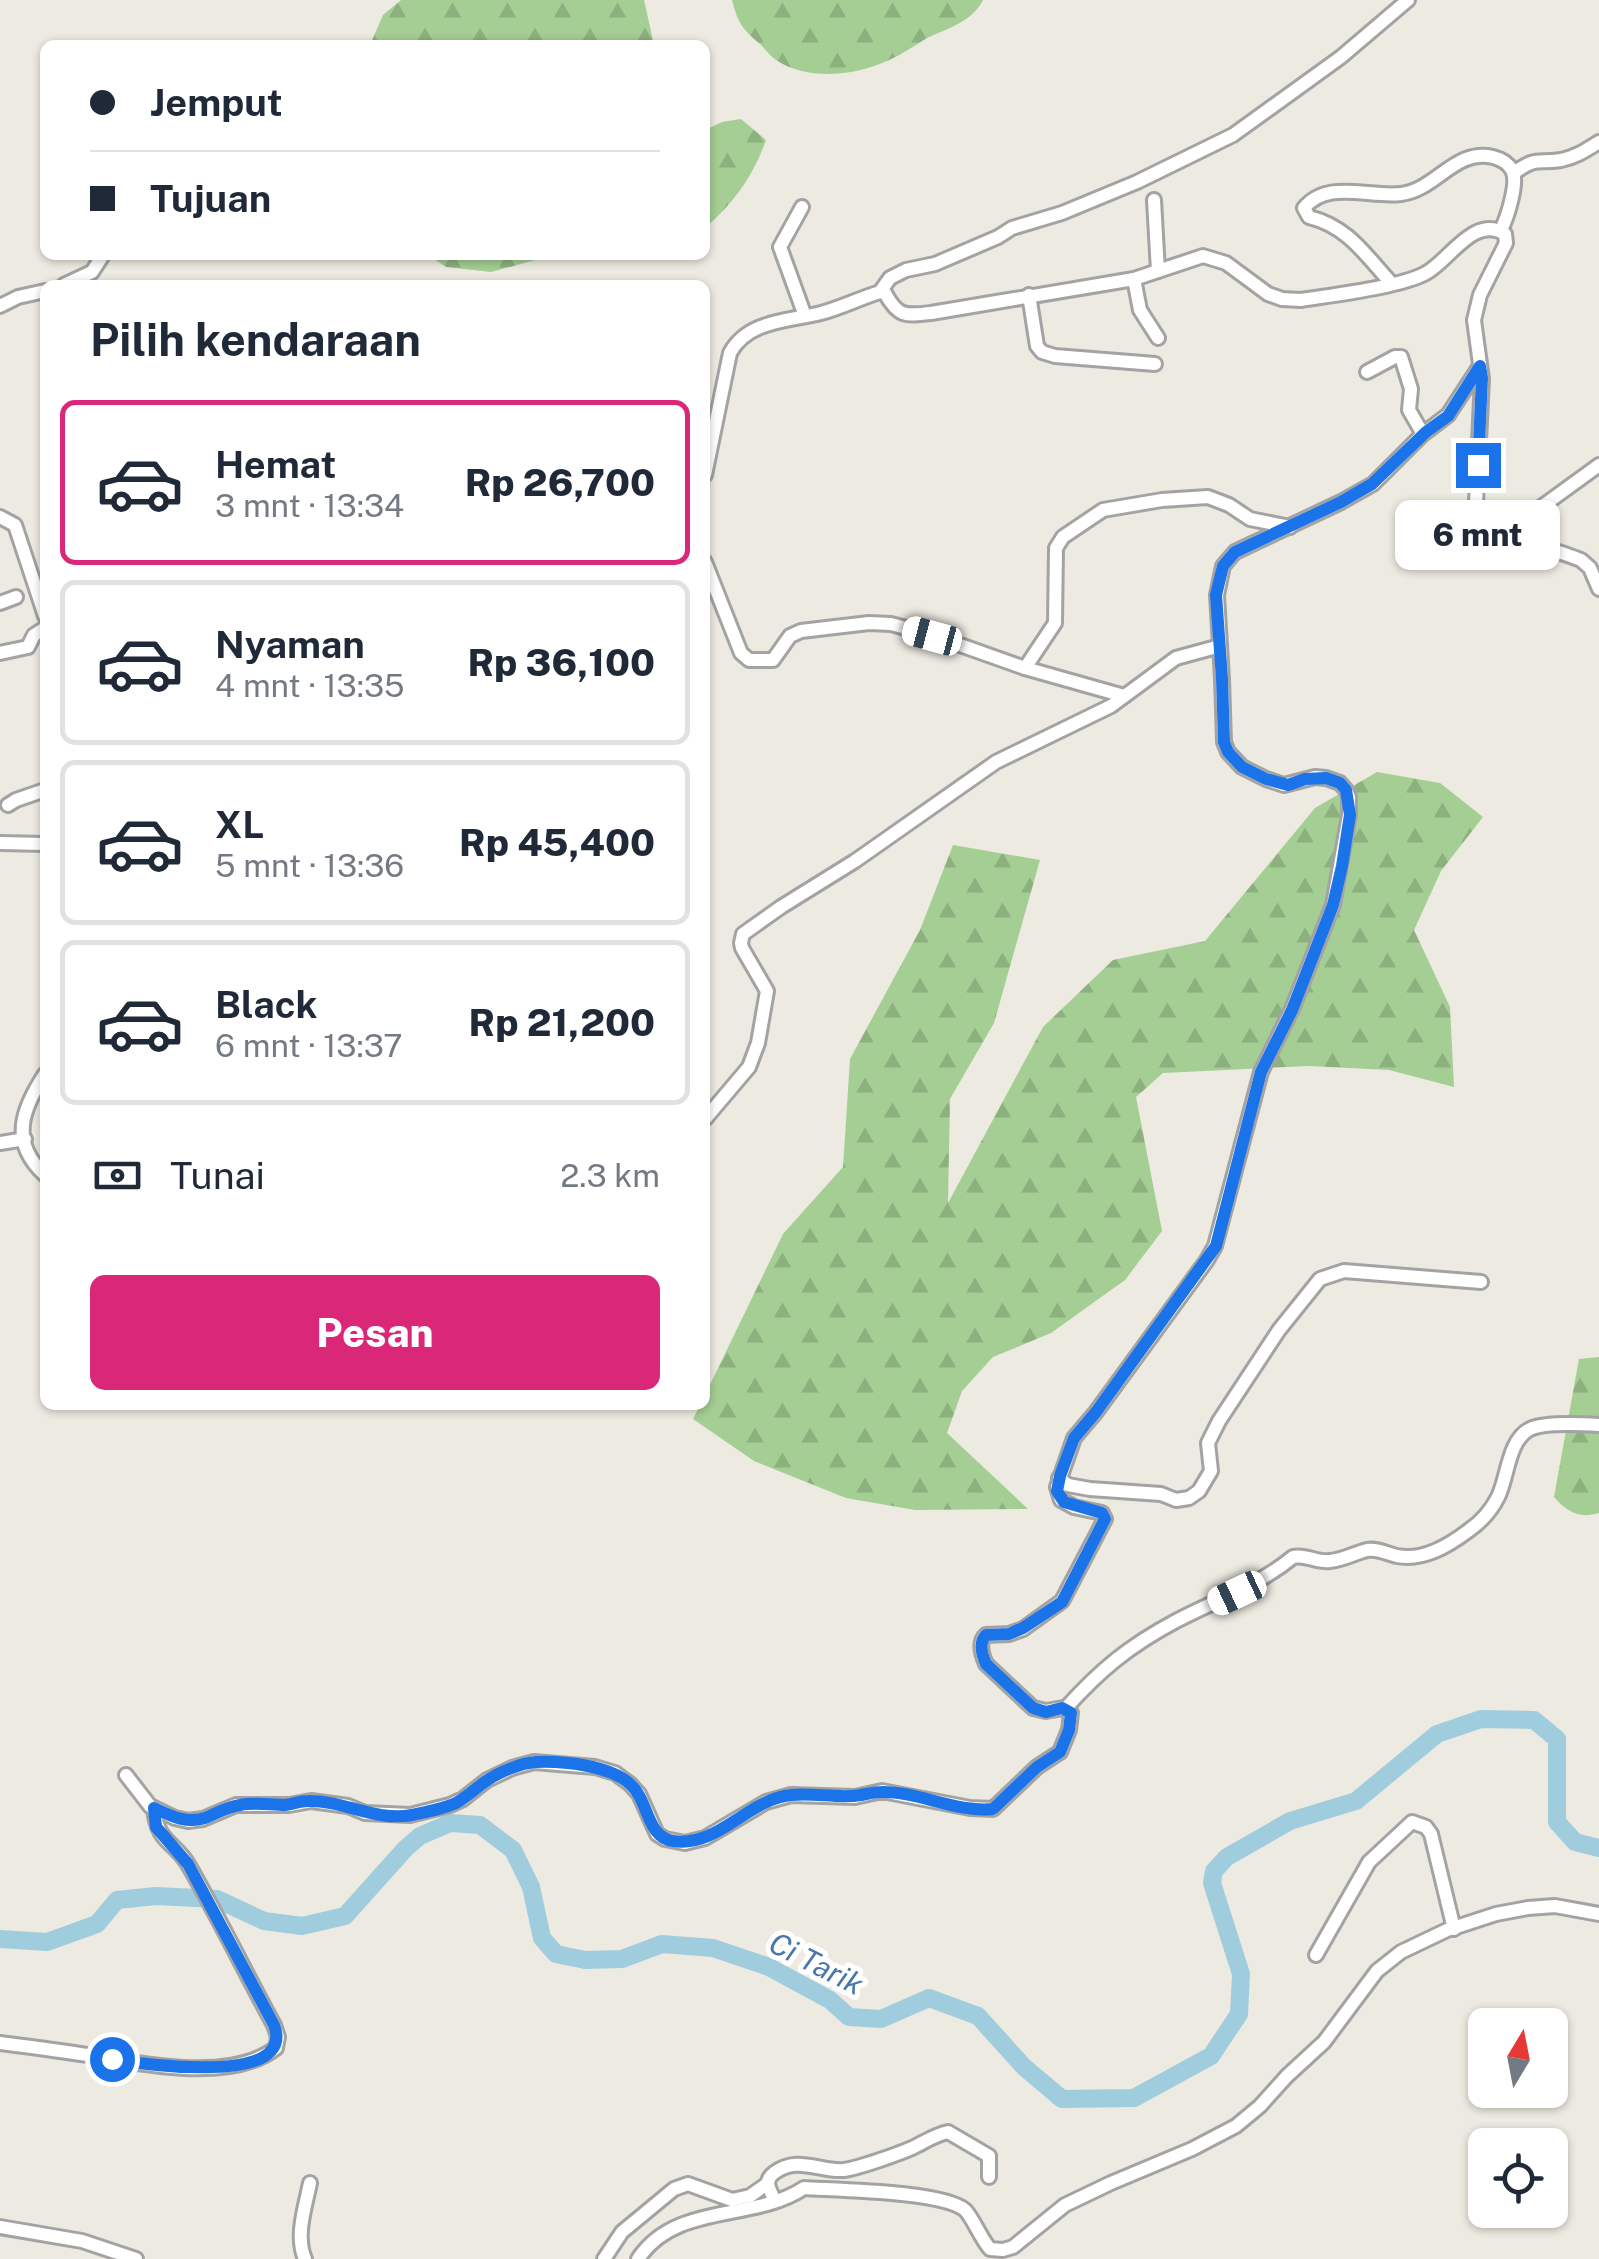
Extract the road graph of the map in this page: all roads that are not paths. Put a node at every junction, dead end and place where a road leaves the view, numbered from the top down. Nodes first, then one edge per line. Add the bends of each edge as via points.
1 (1408, 0) edge
2 (1599, 142) edge
3 (1514, 172) junction
4 (1154, 200) dead end
5 (802, 206) dead end
6 (1501, 230) junction
7 (100, 260) edge
8 (1158, 271) junction
9 (1134, 279) junction
10 (75, 280) edge
11 (1392, 284) junction
12 (40, 292) edge
13 (880, 292) junction
14 (1029, 295) junction
15 (0, 306) edge
16 (805, 316) junction
17 (1158, 338) dead end
18 (1155, 364) dead end
19 (1480, 366) junction
20 (1367, 372) dead end
21 (1423, 434) junction
22 (710, 450) edge
23 (1599, 466) edge
24 (0, 517) edge
25 (1290, 527) junction
26 (1506, 532) junction
27 (710, 575) edge
28 (1598, 582) edge
29 (16, 598) dead end
30 (40, 601) edge
31 (0, 603) edge
32 (40, 631) edge
33 (1220, 646) junction
34 (0, 654) edge
35 (1025, 668) junction
36 (1124, 696) junction
37 (40, 792) edge
38 (8, 805) dead end
39 (0, 843) edge
40 (40, 844) edge
41 (40, 1082) edge
42 (710, 1112) edge
43 (25, 1140) junction
44 (0, 1143) edge
45 (40, 1170) edge
46 (1481, 1282) dead end
47 (1599, 1425) edge
48 (1059, 1478) junction
49 (1065, 1709) junction
50 (126, 1775) dead end
51 (154, 1808) junction
52 (1599, 1914) edge
53 (1454, 1928) junction
54 (1316, 1955) dead end
55 (0, 2042) edge
56 (842, 2170) junction
57 (989, 2177) dead end
58 (310, 2183) dead end
59 (767, 2184) junction
60 (844, 2190) junction
61 (774, 2201) junction
62 (0, 2227) edge
63 (136, 2259) edge
64 (305, 2259) edge
65 (604, 2259) edge
66 (638, 2259) edge

1 - 13 street via 1233,135 1062,213 906,270
2 - 3 street via 1565,159 1530,160
3 - 6 street
3 - 11 street via 1498,158 1475,156 1413,192 1333,192 1311,200 1304,208 1309,217 1343,233
4 - 8 street
5 - 16 street via 780,253
6 - 11 street via 1468,237 1428,273
6 - 19 street via 1506,243 1474,320
7 - 10 street
8 - 9 street
8 - 11 street via 1212,257 1268,294 1301,300
9 - 14 street
9 - 17 street via 1140,310
12 - 15 street
13 - 14 street via 908,315
13 - 16 street
14 - 18 street via 1042,352
16 - 22 street via 761,327 734,346
19 - 21 street via 1448,416
19 - 26 street via 1476,503 1484,521
20 - 21 street via 1401,357 1409,410
21 - 25 street via 1372,484
23 - 26 street
24 - 30 street via 15,525
25 - 33 street via 1235,552 1223,566 1216,595
25 - 35 street via 1250,519 1208,497 1095,514 1056,548 1055,624
26 - 28 street via 1581,560
27 - 35 street via 748,660 773,660 801,631 877,623
29 - 31 street
32 - 34 street via 28,647
33 - 36 street via 1176,658
33 - 48 street via 1228,752 1242,767 1284,785 1315,777 1340,783 1350,815 1342,866 1292,1010 1261,1072 1216,1246 1076,1434
35 - 36 street
36 - 42 street via 996,762 743,934 742,948 767,990 758,1043 749,1067
37 - 38 street
39 - 40 street
41 - 43 street via 23,1114
43 - 44 street
43 - 45 street
46 - 48 street via 1344,1271 1320,1279 1218,1421 1208,1444 1211,1471 1189,1498 1090,1490
47 - 49 street via 1549,1424 1523,1434 1488,1514 1448,1544 1413,1556 1370,1549 1330,1562 1293,1557 1139,1642
48 - 49 street via 1061,1500 1105,1519 1062,1602 1023,1628 984,1636 982,1647 986,1664 1033,1708
49 - 51 street via 1072,1720 1060,1752 985,1810 882,1792 791,1795 685,1842 657,1834 639,1794 615,1774 534,1762 487,1780 450,1805 410,1816 311,1801 236,1806 188,1820
50 - 51 street
51 - 55 street via 156,1827 186,1860 278,2043 242,2064 200,2068
52 - 53 street via 1528,1908
53 - 54 street via 1431,1834 1412,1822 1369,1862
53 - 60 street via 1377,1971 1324,2042 1236,2126 1082,2197 1002,2250 990,2249 959,2206
56 - 57 street via 948,2132 989,2156
56 - 59 street via 786,2166
56 - 60 street
58 - 64 street via 299,2235
59 - 61 street
59 - 65 street via 732,2200 688,2184 674,2188 622,2232
60 - 61 street via 804,2188
61 - 66 street via 676,2226
62 - 63 street via 82,2241

